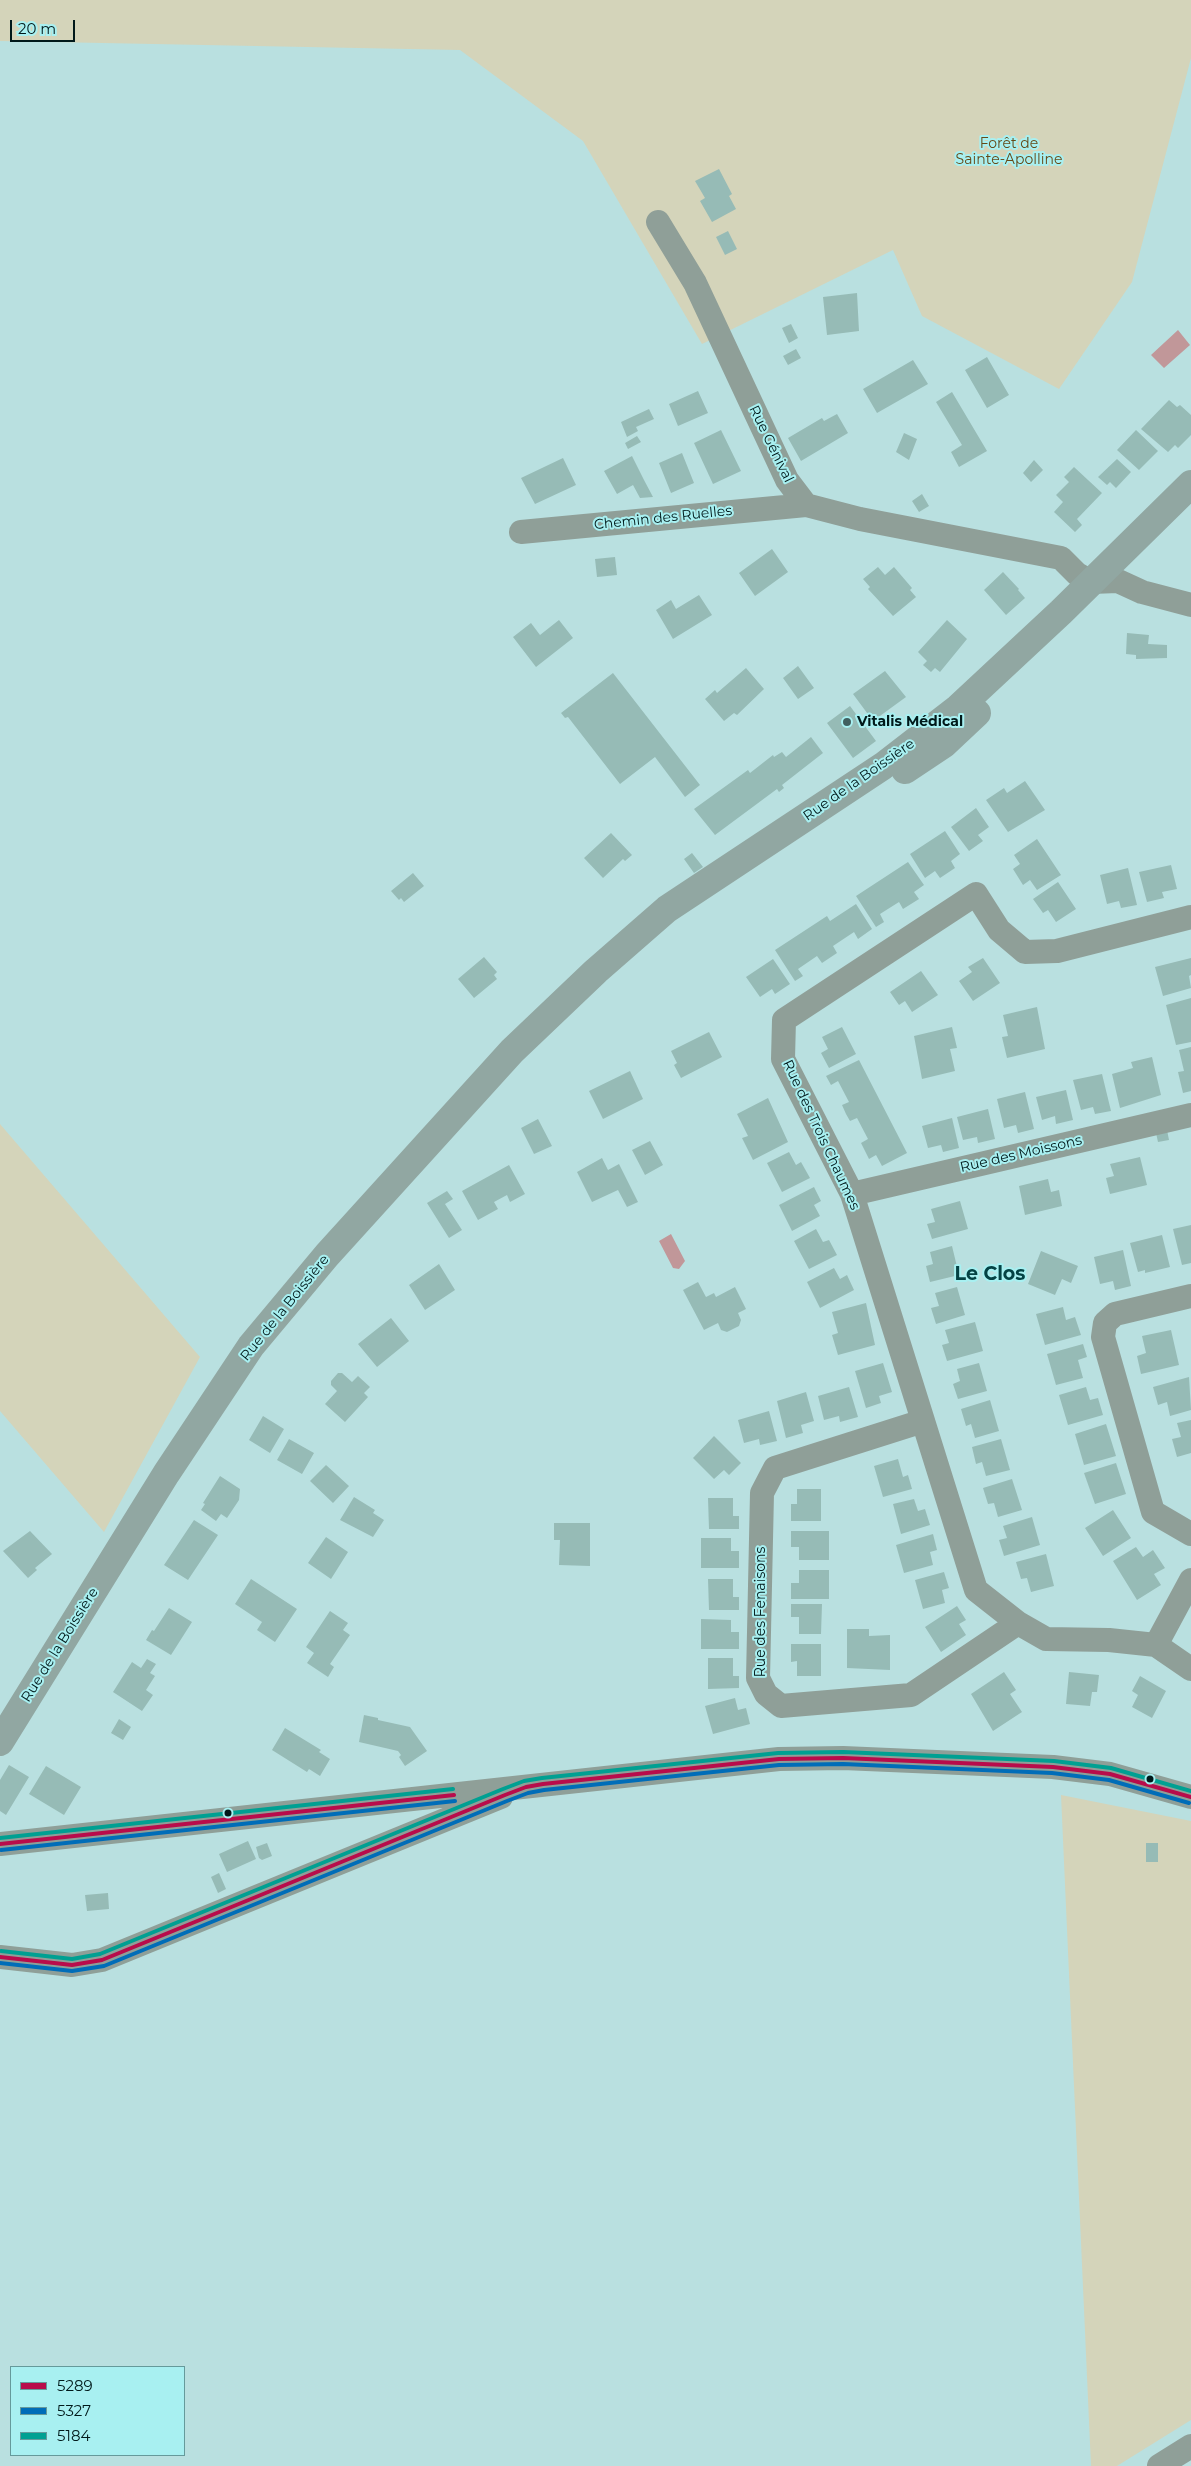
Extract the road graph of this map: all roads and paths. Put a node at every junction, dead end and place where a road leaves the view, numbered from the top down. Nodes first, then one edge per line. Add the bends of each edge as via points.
1 (658, 222) dead end
2 (1191, 484) edge
3 (1191, 503) edge
4 (806, 504) junction
5 (521, 532) dead end
6 (1118, 581) junction
7 (1091, 582) junction
8 (1191, 605) edge
9 (1191, 917) edge
10 (596, 971) junction
11 (1191, 1115) edge
12 (852, 1194) junction
13 (1191, 1296) edge
14 (923, 1421) junction
15 (1191, 1534) edge
16 (1191, 1580) edge
17 (1018, 1623) junction
18 (1156, 1645) junction
19 (1191, 1669) edge
20 (0, 1742) edge
21 (526, 1787) junction
22 (430, 1797) junction
23 (1191, 1797) edge
24 (434, 1825) junction
25 (0, 1844) edge
26 (0, 1957) edge
27 (1191, 2446) edge
28 (1160, 2466) edge

1 - 4 street, Rue Génival via 694,282 787,480
2 - 7 main road, Rue de la Boissière
3 - 6 main road, Rue de la Boissière
4 - 5 street, Chemin des Ruelles
4 - 7 street via 860,519 1061,558
6 - 7 street
6 - 8 street via 1142,592
6 - 10 main road, Rue de la Boissière via 944,744
7 - 10 main road, Rue de la Boissière via 958,708 883,766 667,909
9 - 12 street, Rue des Trois Chaumes via 1057,951 1025,952 999,930 976,894 784,1020 783,1059
10 - 20 main road, Rue de la Boissière via 512,1051 327,1256 251,1346 166,1474
11 - 12 street, Rue des Moissons
12 - 14 street, Rue des Trois Chaumes
13 - 15 street via 1115,1314 1104,1323 1103,1337 1153,1512
14 - 17 street, Rue des Trois Chaumes via 976,1590
14 - 17 street, Rue des Fenaisons via 775,1468 762,1493 758,1678 766,1694 782,1706 911,1695
16 - 18 street
17 - 18 street, Rue des Trois Chaumes via 1046,1639
18 - 19 street, Rue des Trois Chaumes
21 - 22 street
21 - 23 street via 779,1759 843,1758 1053,1767 1110,1774
21 - 24 street
22 - 24 street via 437,1809
22 - 25 street
24 - 26 street via 102,1960 72,1965
27 - 28 street

